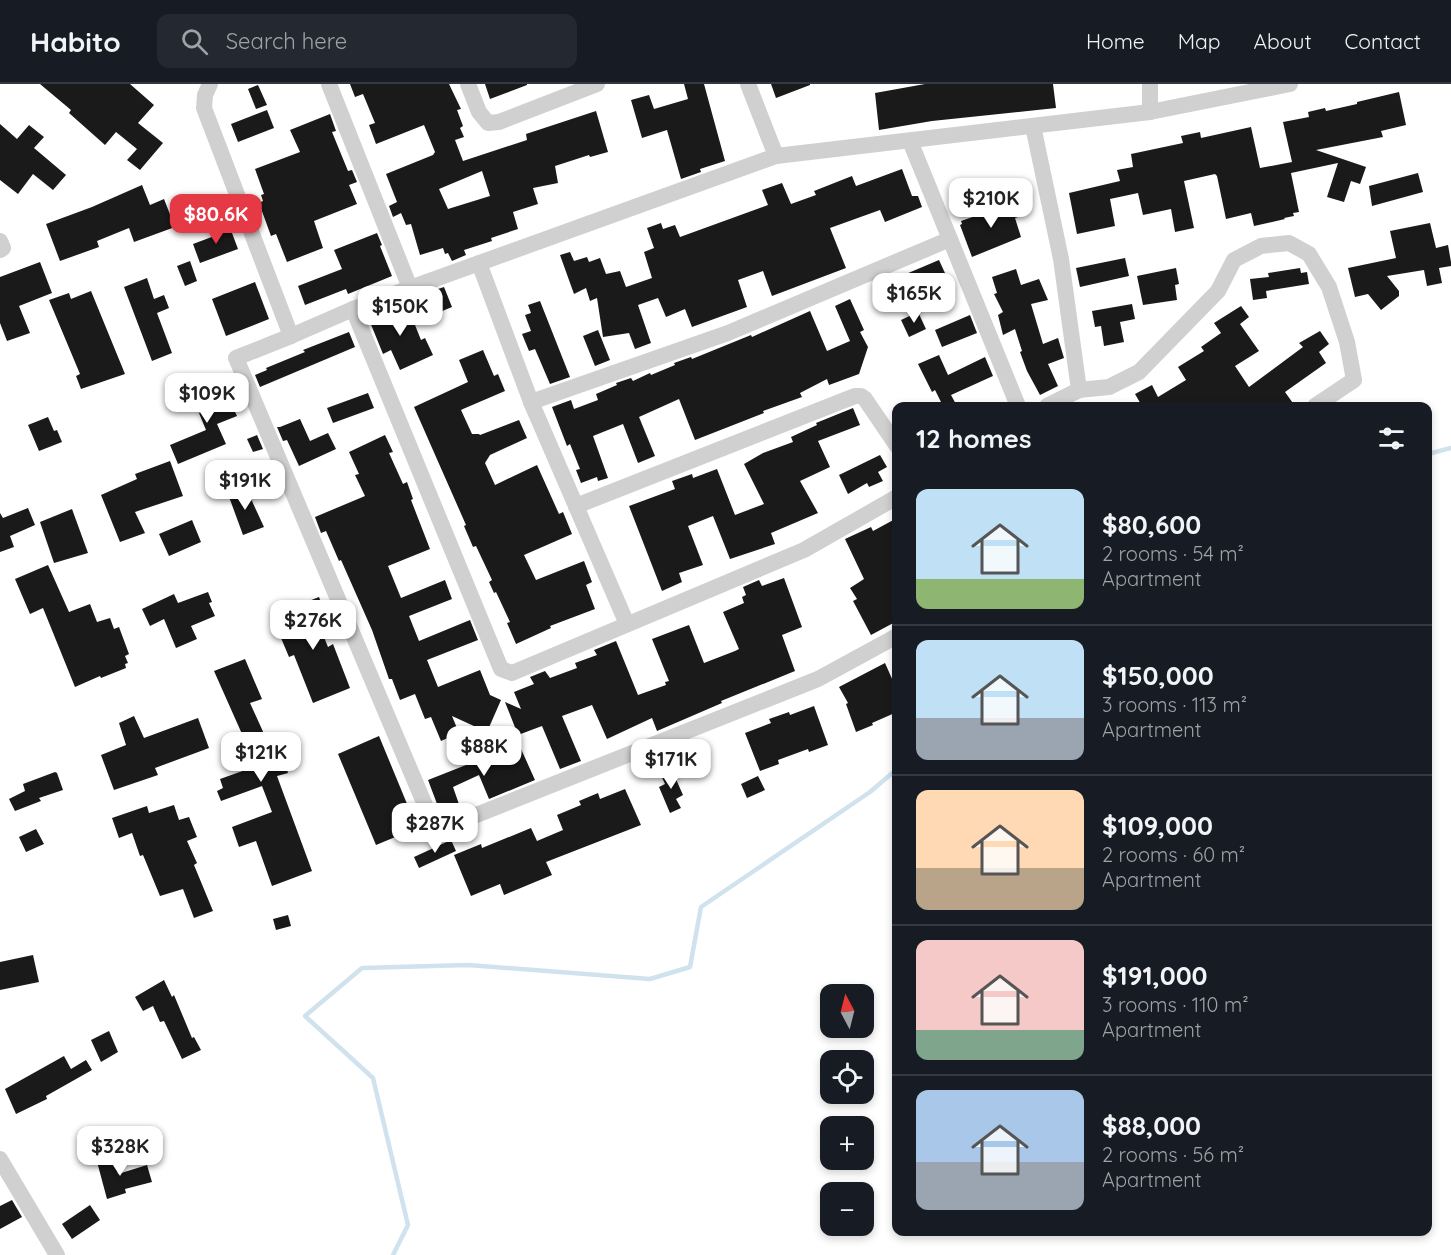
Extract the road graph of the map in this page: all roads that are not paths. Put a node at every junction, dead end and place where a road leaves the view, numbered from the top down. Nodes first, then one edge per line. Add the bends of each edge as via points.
1 (210, 84) edge
2 (329, 84) edge
3 (468, 84) edge
4 (597, 84) edge
5 (748, 84) edge
6 (1150, 84) edge
7 (1291, 84) edge
8 (1150, 112) junction
9 (1033, 126) junction
10 (910, 141) junction
11 (776, 156) junction
12 (950, 239) junction
13 (0, 241) edge
14 (0, 250) edge
15 (479, 263) junction
16 (410, 288) junction
17 (353, 309) junction
18 (291, 336) junction
19 (1079, 390) junction
20 (531, 402) junction
21 (1016, 402) edge
22 (1055, 402) edge
23 (1321, 402) edge
24 (892, 439) edge
25 (892, 500) edge
26 (576, 506) junction
27 (627, 624) junction
28 (892, 639) edge
29 (0, 1158) edge
30 (57, 1255) edge

1 - 18 street via 204,95 204,108
2 - 16 street
3 - 4 street via 488,123
5 - 11 street
6 - 8 street
7 - 8 street
8 - 9 street
9 - 10 street
9 - 19 street via 1061,259
10 - 11 street
10 - 12 street
11 - 15 street
12 - 20 street via 728,333
12 - 21 street
13 - 14 street
15 - 16 street
15 - 20 street
16 - 17 street
17 - 18 street
17 - 27 street via 501,669 512,673
18 - 28 street via 236,358 436,831 818,679
19 - 22 street
19 - 23 street via 1109,387 1139,372 1218,291 1234,260 1261,246 1289,243 1309,254 1329,287 1347,342 1354,380
20 - 26 street
24 - 26 street via 865,399 855,396
25 - 27 street via 804,550
26 - 27 street
29 - 30 street

